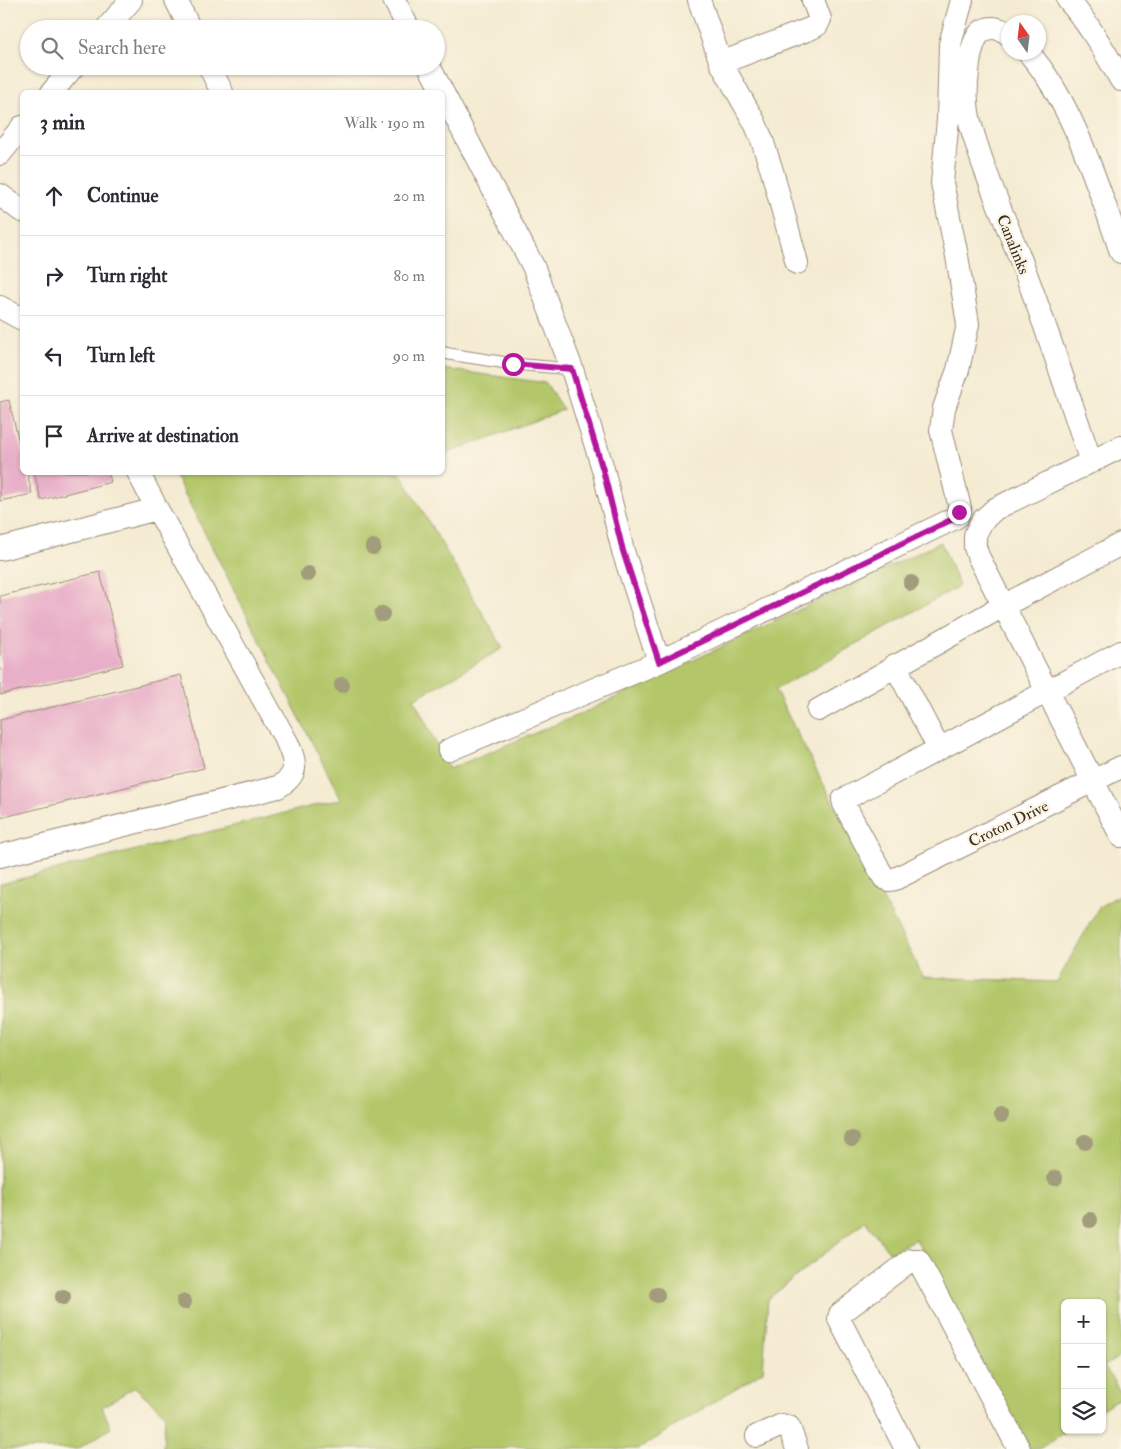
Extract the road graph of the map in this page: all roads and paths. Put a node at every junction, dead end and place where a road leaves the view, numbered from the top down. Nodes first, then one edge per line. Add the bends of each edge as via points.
1 (131, 0) edge
2 (176, 0) edge
3 (394, 0) edge
4 (699, 0) edge
5 (813, 0) edge
6 (962, 0) edge
7 (1068, 0) edge
8 (114, 20) edge
9 (186, 20) edge
10 (404, 20) edge
11 (998, 31) edge
12 (1034, 60) edge
13 (722, 63) junction
14 (66, 75) edge
15 (213, 75) edge
16 (434, 75) edge
17 (1121, 80) edge
18 (54, 90) edge
19 (221, 90) edge
20 (442, 90) edge
21 (445, 96) edge
22 (20, 129) edge
23 (0, 154) edge
24 (0, 195) edge
25 (20, 210) edge
26 (1121, 252) edge
27 (797, 263) dead end
28 (0, 307) edge
29 (20, 318) edge
30 (445, 353) edge
31 (572, 369) junction
32 (1121, 447) edge
33 (1091, 462) junction
34 (140, 475) edge
35 (157, 509) junction
36 (1121, 544) edge
37 (0, 549) edge
38 (1003, 606) junction
39 (1121, 652) edge
40 (659, 662) junction
41 (895, 665) junction
42 (1047, 693) junction
43 (818, 710) dead end
44 (939, 749) junction
45 (449, 750) dead end
46 (1121, 767) edge
47 (1093, 782) junction
48 (1121, 836) edge
49 (0, 856) edge
50 (757, 1436) dead end
51 (798, 1449) edge
52 (906, 1449) edge
53 (1019, 1449) edge

1 - 8 street
2 - 9 street
3 - 10 street
4 - 13 street
5 - 13 street via 820,19 818,25
6 - 40 street via 950,44 942,183 968,324 958,370 944,408 941,430 960,508 957,517
7 - 17 street
11 - 33 street, Canalinks via 982,31 972,49 967,96 971,125
12 - 26 street via 1052,85 1085,153
13 - 27 street via 762,140
14 - 18 street
15 - 19 street
16 - 20 street
21 - 31 street via 534,266
22 - 23 street
24 - 25 street
28 - 29 street
30 - 31 lane
31 - 40 street via 603,470 623,551
32 - 33 street
33 - 38 street via 995,509 982,521 975,535 975,547
34 - 35 street
35 - 37 street
35 - 49 street via 287,742 294,758 292,776 278,787
36 - 38 street
38 - 41 street
38 - 42 street
39 - 42 street
40 - 45 street
41 - 43 street
41 - 44 street
42 - 44 street
42 - 47 street
44 - 47 street, Croton Drive via 843,800 884,878 896,879
46 - 47 street, Croton Drive
47 - 48 street
50 - 51 street via 785,1425 789,1427
52 - 53 street via 838,1319 840,1314 914,1259 918,1260

